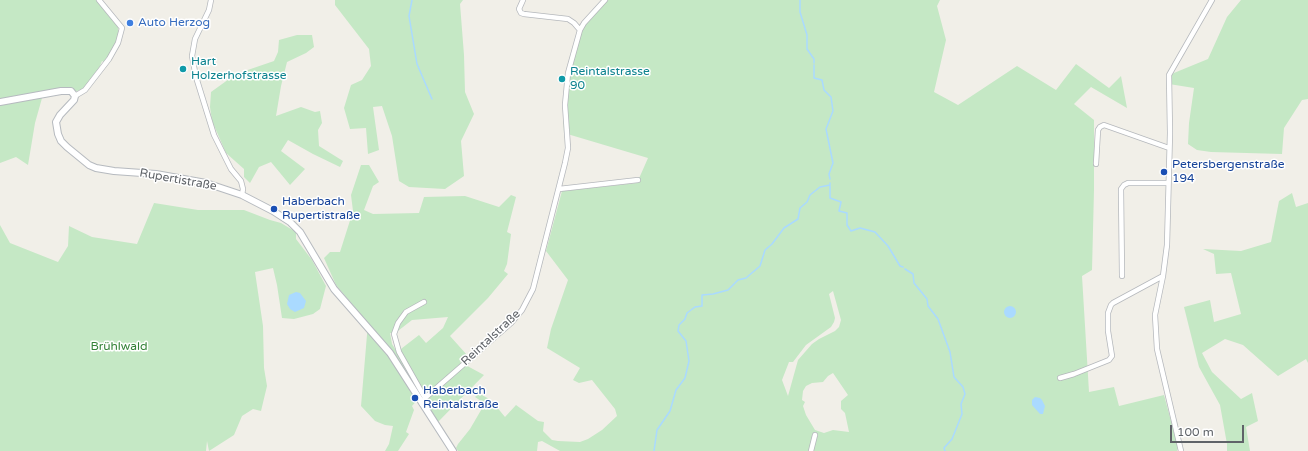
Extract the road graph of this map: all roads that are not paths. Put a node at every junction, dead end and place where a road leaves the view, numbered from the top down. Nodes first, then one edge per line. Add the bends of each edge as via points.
1 (99, 0) edge
2 (211, 0) edge
3 (523, 0) edge
4 (605, 0) edge
5 (1212, 0) edge
6 (580, 30) junction
7 (75, 96) junction
8 (0, 102) edge
9 (1169, 148) junction
10 (1096, 164) dead end
11 (638, 180) dead end
12 (1168, 183) junction
13 (559, 189) junction
14 (242, 195) junction
15 (1122, 276) dead end
16 (1163, 276) junction
17 (424, 302) dead end
18 (1060, 378) dead end
19 (424, 401) junction
20 (815, 434) dead end
21 (453, 451) edge
22 (811, 451) edge
23 (1181, 451) edge

1 - 7 street via 122,28 118,43 109,59 85,90
2 - 14 street via 210,10 195,40 192,56 214,135 231,169 241,182
3 - 6 street via 520,13 568,19
4 - 6 street, Reintalstraße via 584,22
5 - 9 street via 1169,75
6 - 13 street, Reintalstraße via 566,84 568,148
7 - 8 main road via 66,90
7 - 14 main road, Rupertistraße via 73,103 56,122 61,141 89,165 114,171 181,178
9 - 10 street via 1104,125 1098,130
9 - 12 street
11 - 13 street
12 - 15 street via 1128,183 1121,189
12 - 16 street
13 - 19 street, Reintalstraße via 533,289 522,310 511,323
14 - 19 main road, Rupertistraße via 273,211 300,232 334,289 390,353
16 - 18 street via 1111,305 1108,313 1108,331 1112,356 1109,360
16 - 23 street via 1155,315 1157,349
17 - 19 street via 406,312 394,334 399,352
19 - 21 main road, Rupertistraße
20 - 22 street

